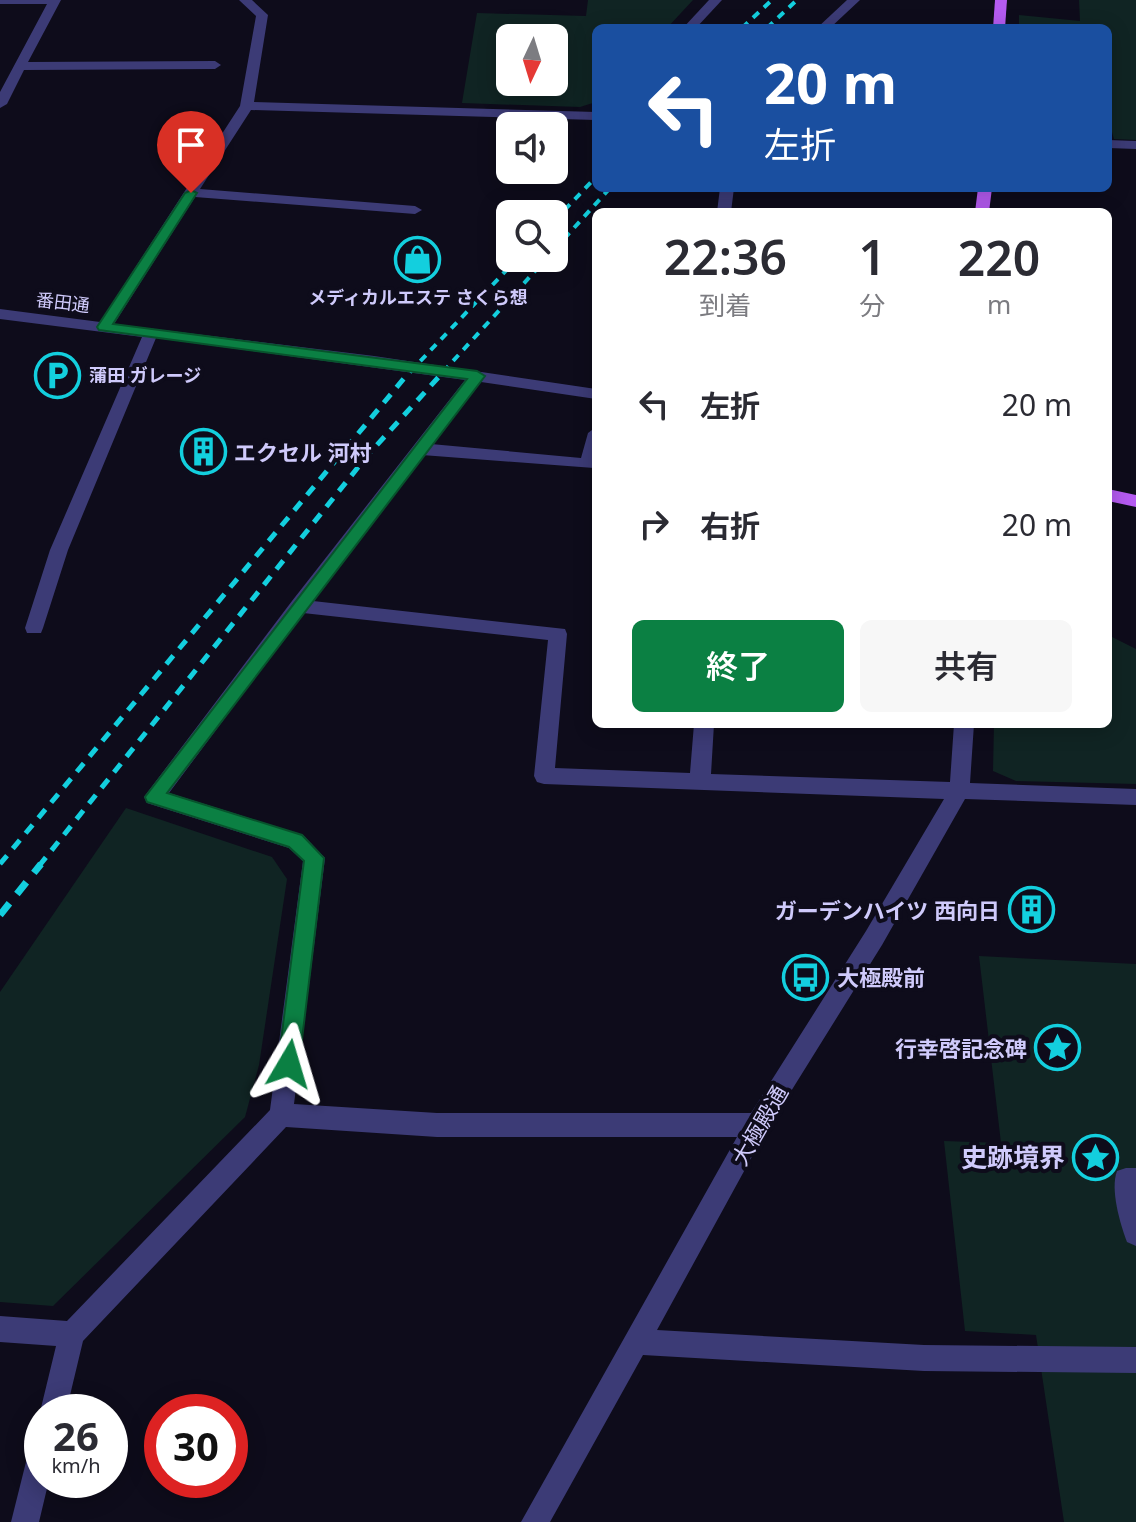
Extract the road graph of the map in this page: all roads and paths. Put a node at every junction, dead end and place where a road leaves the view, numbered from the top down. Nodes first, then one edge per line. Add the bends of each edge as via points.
1 (0, 0) edge
2 (245, 0) edge
3 (716, 0) edge
4 (854, 0) edge
5 (1001, 0) edge
6 (55, 1) edge
7 (693, 24) edge
8 (827, 24) edge
9 (999, 24) edge
10 (215, 65) dead end
11 (20, 66) junction
12 (1, 101) edge
13 (247, 106) junction
14 (592, 116) edge
15 (1112, 144) edge
16 (1136, 145) edge
17 (191, 193) junction
18 (415, 210) dead end
19 (0, 314) edge
20 (104, 327) junction
21 (151, 333) junction
22 (477, 376) junction
23 (592, 393) edge
24 (592, 448) edge
25 (418, 449) junction
26 (1112, 496) edge
27 (1136, 501) edge
28 (298, 606) junction
29 (34, 628) dead end
30 (704, 728) edge
31 (964, 728) edge
32 (700, 780) junction
33 (959, 792) junction
34 (1136, 797) edge
35 (281, 1115) junction
36 (757, 1125) junction
37 (1136, 1180) edge
38 (1136, 1233) edge
39 (0, 1329) edge
40 (72, 1334) junction
41 (639, 1342) junction
42 (1136, 1360) edge
43 (57, 1394) edge
44 (31, 1498) edge
45 (25, 1522) edge
46 (535, 1522) edge

1 - 6 street
2 - 13 street via 262,15
3 - 7 street
4 - 8 street
5 - 9 main road
6 - 11 street
10 - 11 street
11 - 12 street
13 - 14 street
13 - 17 street
15 - 16 street
17 - 18 street
17 - 20 street
19 - 20 street, 番田通
20 - 21 street, 番田通
21 - 22 street, 番田通
21 - 29 street via 59,550
22 - 23 street, 番田通
22 - 25 street
24 - 25 street via 588,464
25 - 28 street
26 - 27 main road
28 - 32 street via 558,634 544,776
28 - 35 street via 154,797 296,841 314,858
30 - 32 street
31 - 33 street, 大極殿通
32 - 33 street
33 - 34 street
33 - 36 street, 大極殿通
35 - 36 street via 437,1125
35 - 40 street
36 - 41 street, 大極殿通
37 - 38 street via 1126,1180
39 - 40 street
40 - 43 street
41 - 42 street via 924,1358
41 - 46 street, 大極殿通
44 - 45 street

